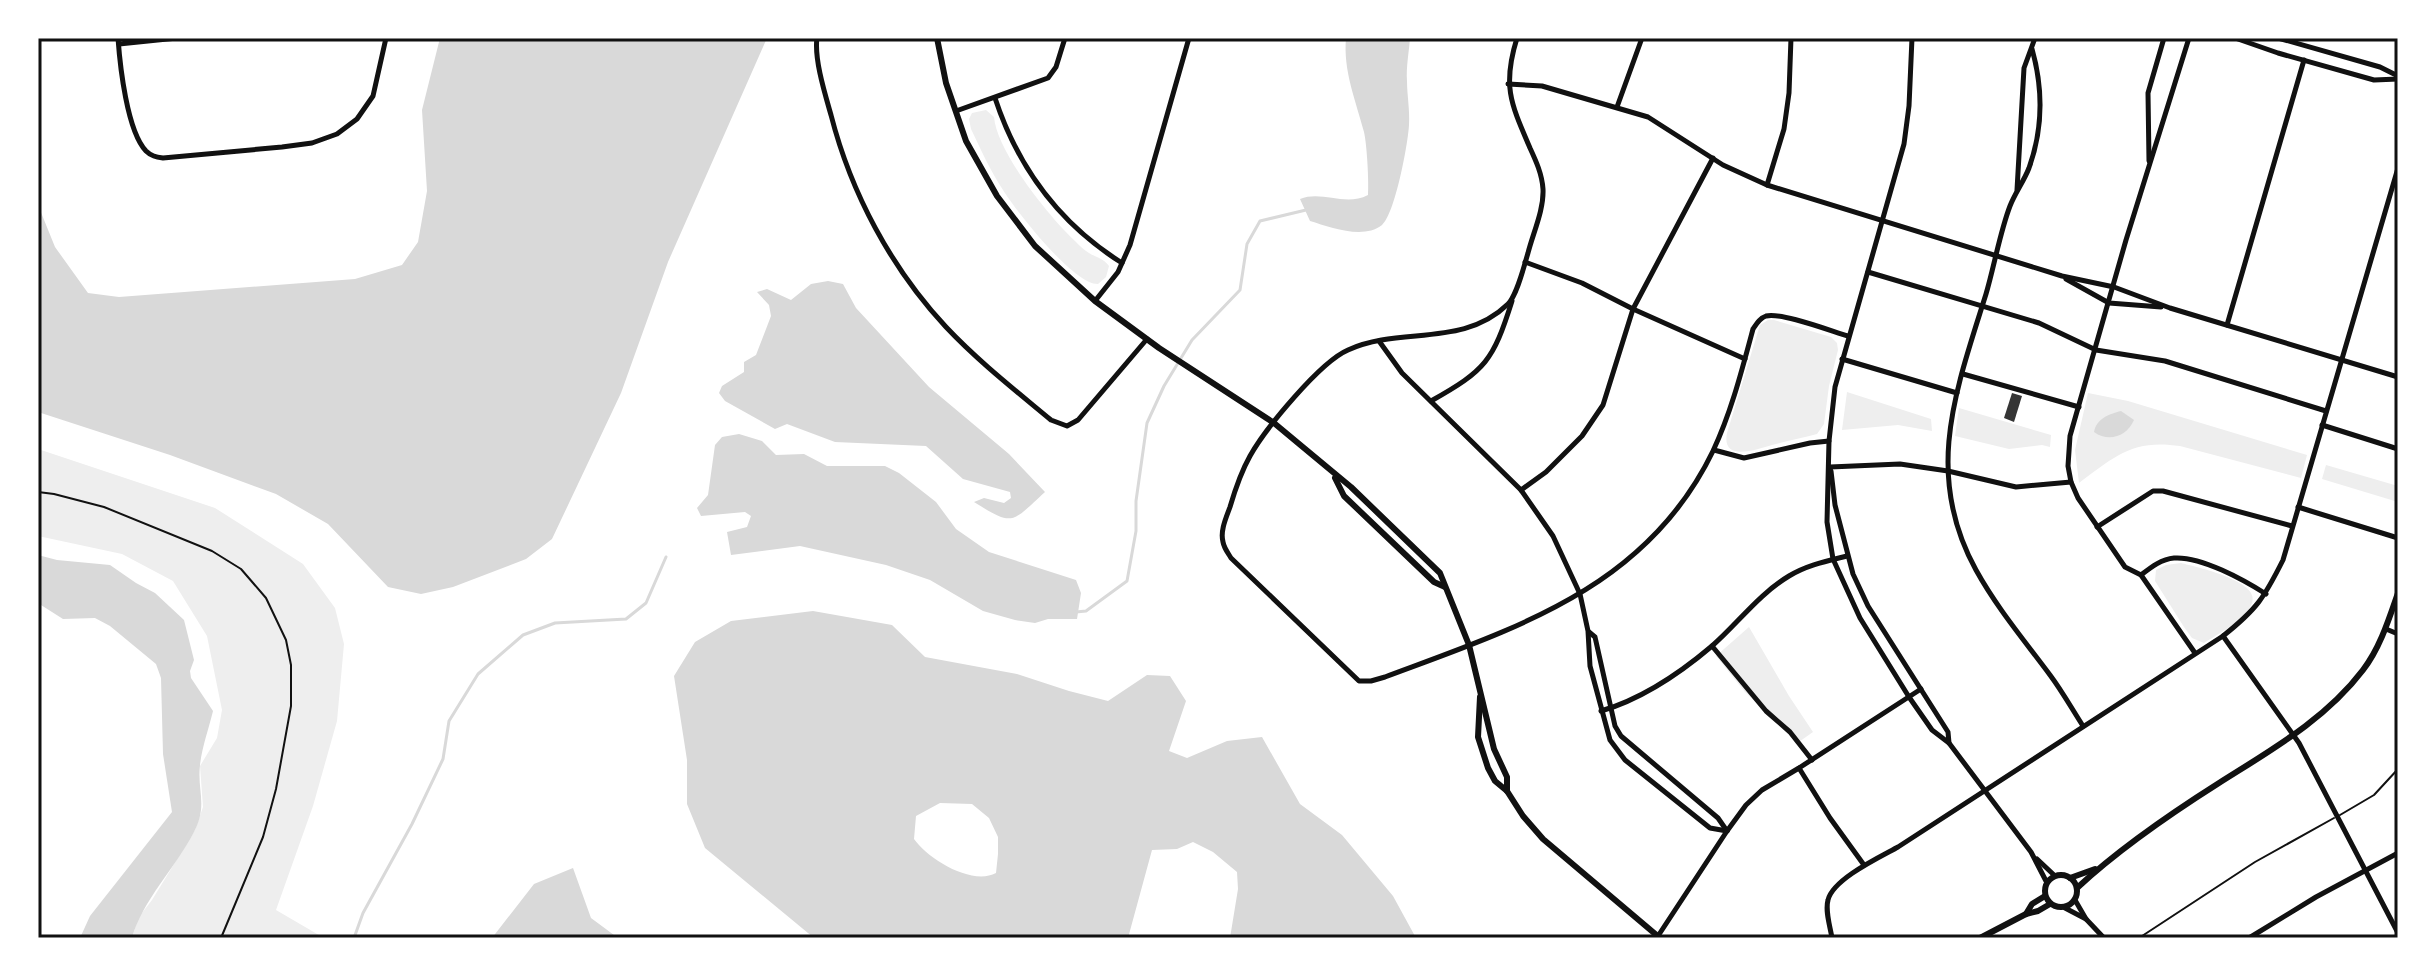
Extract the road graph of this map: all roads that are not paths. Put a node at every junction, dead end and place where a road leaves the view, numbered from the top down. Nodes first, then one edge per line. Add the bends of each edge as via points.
1 (177, 38) edge
2 (386, 38) edge
3 (817, 38) edge
4 (937, 38) edge
5 (1065, 38) edge
6 (1189, 38) edge
7 (1517, 38) edge
8 (1642, 38) edge
9 (1791, 38) edge
10 (1912, 38) edge
11 (2035, 38) edge
12 (2164, 38) edge
13 (2189, 38) edge
14 (2235, 38) edge
15 (2278, 38) edge
16 (118, 41) edge
17 (2032, 49) junction
18 (2304, 60) junction
19 (2398, 77) edge
20 (1508, 84) junction
21 (995, 98) junction
22 (1617, 107) junction
23 (956, 111) junction
24 (1713, 158) junction
25 (2149, 166) junction
26 (2398, 168) edge
27 (1767, 185) junction
28 (2017, 195) junction
29 (1884, 221) junction
30 (1997, 256) junction
31 (1525, 262) junction
32 (1122, 263) junction
33 (1868, 272) junction
34 (2062, 276) junction
35 (2114, 287) junction
36 (1512, 300) junction
37 (1095, 301) junction
38 (2109, 303) junction
39 (1982, 306) junction
40 (2170, 308) junction
41 (1633, 309) junction
42 (2227, 325) junction
43 (1848, 336) junction
44 (1147, 339) junction
45 (1379, 341) junction
46 (2096, 350) junction
47 (1745, 359) junction
48 (1842, 359) junction
49 (2342, 360) junction
50 (1963, 374) junction
51 (2398, 377) edge
52 (1957, 393) junction
53 (1431, 401) junction
54 (2079, 407) junction
55 (2326, 411) junction
56 (1274, 423) junction
57 (2322, 425) junction
58 (1829, 441) junction
59 (2398, 449) edge
60 (1714, 450) junction
61 (1830, 467) junction
62 (1948, 471) junction
63 (2071, 482) junction
64 (1521, 490) junction
65 (2298, 507) junction
66 (2292, 526) junction
67 (2097, 527) junction
68 (2398, 538) edge
69 (1847, 556) junction
70 (1833, 559) junction
71 (2141, 575) junction
72 (2398, 593) edge
73 (1580, 594) junction
74 (2266, 594) junction
75 (2386, 629) junction
76 (1588, 631) junction
77 (2398, 634) edge
78 (2223, 636) junction
79 (1469, 645) junction
80 (1712, 646) junction
81 (2195, 653) junction
82 (1921, 689) junction
83 (1481, 696) junction
84 (1909, 697) junction
85 (1611, 708) junction
86 (1601, 711) junction
87 (2083, 726) junction
88 (2293, 735) junction
89 (1949, 743) junction
90 (1812, 760) junction
91 (1799, 768) junction
92 (2398, 769) edge
93 (1507, 791) junction
94 (1984, 792) junction
95 (2337, 816) junction
96 (1727, 831) junction
97 (2031, 852) junction
98 (2398, 853) edge
99 (1864, 865) junction
100 (2098, 868) junction
101 (2366, 871) junction
102 (2054, 875) junction
103 (2070, 878) junction
104 (2046, 881) junction
105 (2077, 888) junction
106 (2045, 896) junction
107 (2075, 900) junction
108 (2050, 904) junction
109 (2065, 908) junction
110 (2026, 914) junction
111 (2086, 919) junction
112 (2398, 933) edge
113 (1659, 937) edge
114 (1832, 938) edge
115 (1980, 938) edge
116 (2104, 938) edge
117 (2139, 938) edge
118 (2249, 938) edge

1 - 16 street
2 - 16 street via 373,96 357,119 337,134 312,143 177,157 154,157 142,147 124,90
3 - 44 street via 832,122 862,202 911,284 971,351 1051,420 1067,426 1078,420
4 - 23 street
5 - 21 street via 1048,78
6 - 32 street
7 - 20 street
8 - 22 street
9 - 27 street via 1784,129
10 - 29 street via 1904,144
11 - 17 street
12 - 25 street via 2148,93
13 - 25 street
14 - 18 street
15 - 19 street
17 - 28 street via 2024,68
17 - 28 street via 2041,105 2035,148
18 - 19 street via 2374,80
18 - 42 street
20 - 22 street via 1542,86
20 - 31 street via 1543,186
21 - 23 street
21 - 32 street via 1012,142 1044,195 1075,228
22 - 24 street via 1648,117
23 - 37 street via 966,141 1008,213 1049,261
24 - 27 street
24 - 41 street
25 - 35 street
26 - 49 street
27 - 29 street
28 - 30 street
29 - 30 street
29 - 33 street
30 - 34 street
30 - 39 street
31 - 36 street
31 - 41 street
32 - 37 street
33 - 39 street
33 - 43 street
34 - 35 street
34 - 38 street
35 - 38 street
35 - 40 street
36 - 45 street via 1476,326
36 - 53 street via 1497,344 1482,367
37 - 44 street
38 - 40 street
38 - 46 street
39 - 46 street via 2039,323
39 - 50 street
40 - 42 street
41 - 47 street
41 - 64 street via 1599,412 1568,451
42 - 49 street
43 - 47 street via 1765,316 1753,329
43 - 48 street
44 - 56 street
45 - 53 street
45 - 56 street via 1336,357
46 - 54 street
46 - 55 street via 2165,361
47 - 60 street
48 - 52 street
48 - 58 street
49 - 51 street
49 - 55 street
50 - 52 street
50 - 54 street
52 - 62 street
53 - 64 street
54 - 63 street via 2068,451
55 - 57 street
56 - 79 street via 1333,474 1344,496 1445,588
56 - 79 street via 1251,453 1226,519 1223,544 1231,558 1359,681 1385,677
57 - 59 street
57 - 65 street
58 - 60 street via 1744,458
58 - 61 street
60 - 73 street via 1688,494 1652,537
61 - 62 street via 1900,464
61 - 69 street
61 - 70 street via 1827,522
62 - 63 street via 2016,487
62 - 87 street via 1960,533 1975,569
63 - 67 street
64 - 73 street via 1553,536
65 - 66 street
65 - 68 street
66 - 67 street via 2153,491
66 - 74 street
67 - 71 street via 2125,567
69 - 70 street
69 - 82 street via 1868,606
70 - 80 street via 1787,577
70 - 84 street via 1860,618
71 - 74 street via 2158,563 2189,560 2224,570
71 - 81 street
72 - 75 street
73 - 76 street
73 - 79 street
74 - 78 street
75 - 77 street
75 - 88 street via 2365,668 2310,725
76 - 85 street via 1599,649
76 - 86 street
78 - 81 street
78 - 88 street
79 - 83 street
80 - 85 street via 1662,683
80 - 90 street
81 - 87 street
82 - 84 street
82 - 89 street via 1948,732
83 - 93 street
83 - 93 street via 1482,753 1495,781
84 - 89 street via 1932,730
84 - 90 street
85 - 86 street
85 - 96 street via 1621,736
86 - 96 street via 1610,740 1625,760 1710,828
87 - 94 street
88 - 95 street
88 - 100 street
89 - 94 street
90 - 91 street
91 - 96 street via 1762,790
91 - 99 street
92 - 95 lane via 2374,795
93 - 113 street via 1543,839
94 - 97 street
94 - 99 street
95 - 101 street
95 - 117 lane
96 - 113 street
97 - 102 street
97 - 104 street
98 - 101 street
99 - 114 street via 1828,897
100 - 103 street
100 - 105 street
101 - 112 street
101 - 118 street
102 - 103 street
102 - 104 street
103 - 105 street
104 - 106 street
105 - 107 street
106 - 108 street
106 - 110 street
107 - 109 street
107 - 111 street
108 - 109 street
108 - 110 street
109 - 111 street
110 - 115 street
111 - 116 street

